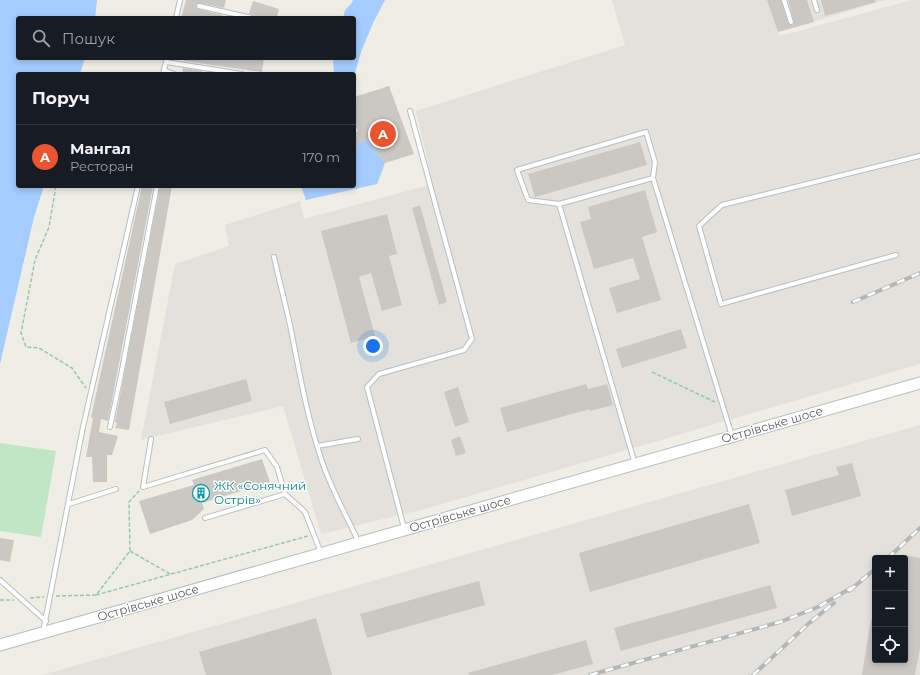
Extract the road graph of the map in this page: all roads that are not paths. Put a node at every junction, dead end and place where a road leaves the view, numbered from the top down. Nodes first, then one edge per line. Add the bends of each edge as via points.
1 (180, 0) edge
2 (784, 0) edge
3 (814, 0) edge
4 (199, 6) dead end
5 (817, 10) dead end
6 (225, 12) junction
7 (176, 16) edge
8 (224, 16) edge
9 (243, 16) edge
10 (790, 22) dead end
11 (166, 60) edge
12 (164, 72) edge
13 (231, 72) edge
14 (410, 111) dead end
15 (920, 156) edge
16 (653, 178) junction
17 (138, 188) edge
18 (157, 188) edge
19 (559, 204) junction
20 (896, 254) dead end
21 (274, 257) dead end
22 (920, 383) edge
23 (110, 427) dead end
24 (732, 436) junction
25 (151, 439) dead end
26 (358, 440) dead end
27 (317, 446) junction
28 (636, 464) junction
29 (116, 489) dead end
30 (285, 494) junction
31 (68, 504) junction
32 (204, 518) dead end
33 (405, 530) junction
34 (359, 543) junction
35 (322, 553) junction
36 (0, 580) edge
37 (46, 621) junction
38 (43, 632) junction
39 (0, 645) edge

1 - 7 lane
2 - 10 lane
3 - 5 lane
4 - 6 lane
6 - 8 lane
6 - 9 lane
11 - 12 lane
11 - 13 lane
14 - 33 lane via 472,340 464,350 379,374 367,387
15 - 20 lane via 722,205 699,226 721,304
16 - 19 lane
16 - 19 lane via 655,162 646,132 517,170 528,200
16 - 24 lane
17 - 31 lane
18 - 23 lane
19 - 28 lane
21 - 27 lane
22 - 24 street, Острівське шосе
24 - 28 street, Острівське шосе
25 - 30 lane via 143,487 265,450 277,467
26 - 27 lane
27 - 34 lane via 331,487
28 - 33 street, Острівське шосе
29 - 31 lane
30 - 32 lane
30 - 35 lane via 305,512
31 - 37 lane
33 - 34 street, Острівське шосе
34 - 35 street, Острівське шосе
35 - 38 street, Острівське шосе
36 - 37 lane
37 - 38 lane
38 - 39 street, Острівське шосе

